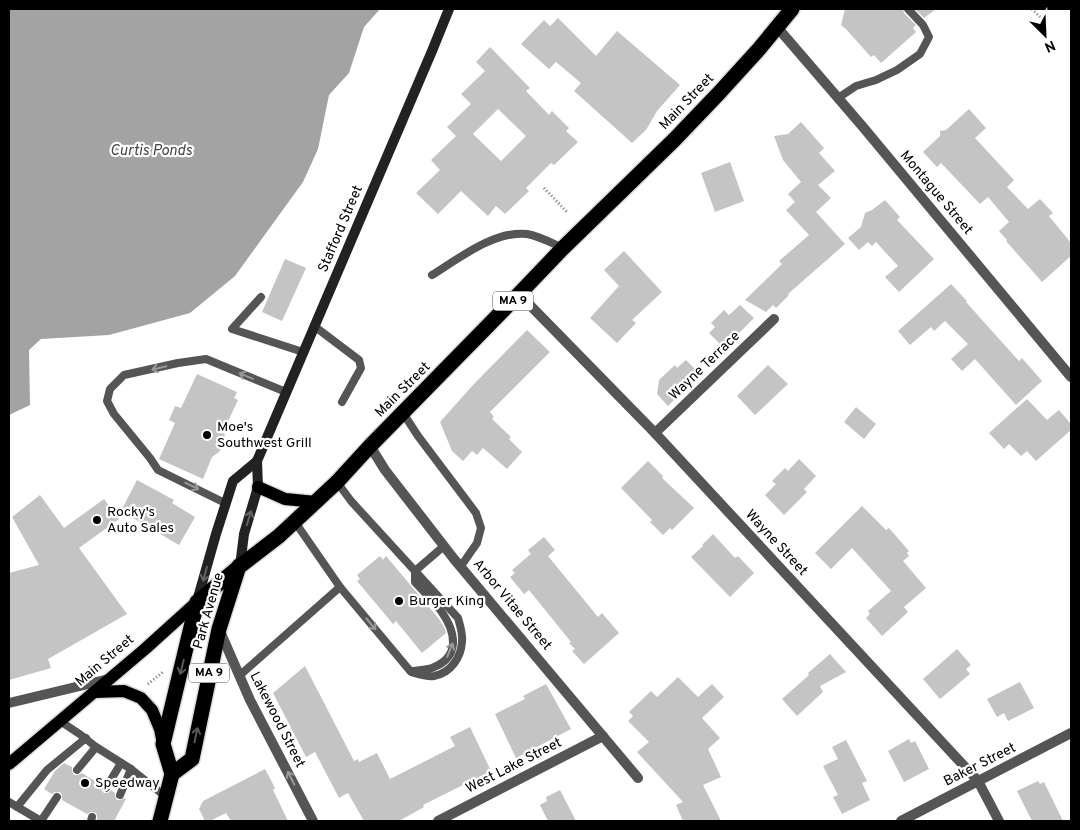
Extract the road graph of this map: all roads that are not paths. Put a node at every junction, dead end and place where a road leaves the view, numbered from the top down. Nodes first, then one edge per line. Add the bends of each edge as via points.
1 (449, 9) edge
2 (792, 9) edge
3 (908, 9) edge
4 (777, 27) junction
5 (838, 98) junction
6 (563, 248) junction
7 (432, 275) dead end
8 (519, 294) junction
9 (260, 297) dead end
10 (774, 319) dead end
11 (314, 326) junction
12 (303, 352) junction
13 (1071, 377) edge
14 (286, 392) junction
15 (342, 402) dead end
16 (403, 413) junction
17 (655, 434) junction
18 (370, 446) junction
19 (257, 461) junction
20 (337, 482) junction
21 (258, 487) junction
22 (316, 502) junction
23 (225, 503) junction
24 (295, 522) junction
25 (444, 546) junction
26 (240, 566) junction
27 (461, 566) junction
28 (415, 571) junction
29 (340, 587) junction
30 (197, 602) junction
31 (219, 629) junction
32 (411, 672) junction
33 (239, 676) junction
34 (110, 678) junction
35 (95, 692) junction
36 (9, 703) edge
37 (60, 721) junction
38 (1071, 733) edge
39 (603, 736) junction
40 (86, 738) junction
41 (163, 744) junction
42 (96, 747) junction
43 (121, 763) junction
44 (9, 764) edge
45 (131, 769) junction
46 (77, 770) dead end
47 (172, 774) junction
48 (638, 778) dead end
49 (978, 780) junction
50 (106, 788) dead end
51 (120, 796) dead end
52 (57, 797) dead end
53 (166, 797) junction
54 (9, 802) edge
55 (17, 807) junction
56 (41, 821) edge
57 (160, 821) edge
58 (314, 821) edge
59 (438, 821) edge
60 (901, 821) edge
61 (999, 821) edge

1 - 11 main road, Stafford Street
2 - 4 highway, Main Street / MA 9
3 - 5 lane via 929,37 920,54 897,70 856,86
4 - 5 street, Montague Street
4 - 6 highway, Main Street / MA 9 via 686,127
5 - 13 street, Montague Street
6 - 7 lane via 527,234 510,235 487,242
6 - 8 highway, Main Street / MA 9
8 - 16 highway, Main Street / MA 9
8 - 17 street, Wayne Street
9 - 12 lane via 232,329
10 - 17 street, Wayne Terrace
11 - 12 main road, Stafford Street
11 - 15 lane via 359,360 360,368
12 - 14 main road, Stafford Street
14 - 19 main road, Stafford Street
14 -> 23 lane via 206,359 124,375 110,389 107,401 114,414 158,470
16 - 18 highway, Main Street / MA 9
16 - 27 lane via 476,513 481,528 478,543
17 - 49 street, Wayne Street
18 - 20 highway, Main Street / MA 9
18 - 25 street, Arbor Vitae Street
19 - 21 main road, Stafford Street
19 - 23 main road, Stafford Street via 233,481
20 - 22 highway, Main Street / MA 9
20 - 28 lane
21 - 22 main road via 285,499
26 -> 21 main road, Stafford Street via 244,534
22 - 24 highway, Main Street / MA 9
23 -> 30 main road, Stafford Street
24 - 26 highway, Main Street / MA 9
24 - 29 lane
25 - 27 street, Arbor Vitae Street
25 - 28 lane
26 - 30 highway, Main Street / MA 9
26 - 31 highway, Park Avenue / MA 9
27 - 39 street, Arbor Vitae Street
32 -> 28 lane via 445,661 454,646 453,633 441,611 415,582
28 - 32 lane via 458,618 463,640 454,664 444,671 434,676
29 -> 32 lane
29 - 33 lane
30 - 34 main road, Main Street
30 -> 41 highway, Park Avenue / MA 9
31 - 33 street, Lakewood Street
47 -> 31 highway, Park Avenue / MA 9 via 192,759
58 -> 33 street, Lakewood Street
34 - 35 main road, Main Street
34 - 36 street
35 - 37 main road, Main Street
35 - 41 main road via 124,691 141,698 152,710
37 - 40 lane
37 - 44 main road, Main Street
38 - 49 street, Baker Street
39 - 48 street, Arbor Vitae Street
39 - 59 street, West Lake Street
40 - 42 lane
40 - 55 lane via 47,770
41 - 47 highway
42 - 43 lane
42 - 46 lane
43 - 45 lane
43 - 50 lane
45 - 51 lane
45 - 53 lane
47 - 53 highway
49 - 60 street, Baker Street
49 - 61 street, Wayne Street
52 - 56 lane
53 - 57 highway
54 - 55 lane
55 - 56 lane

